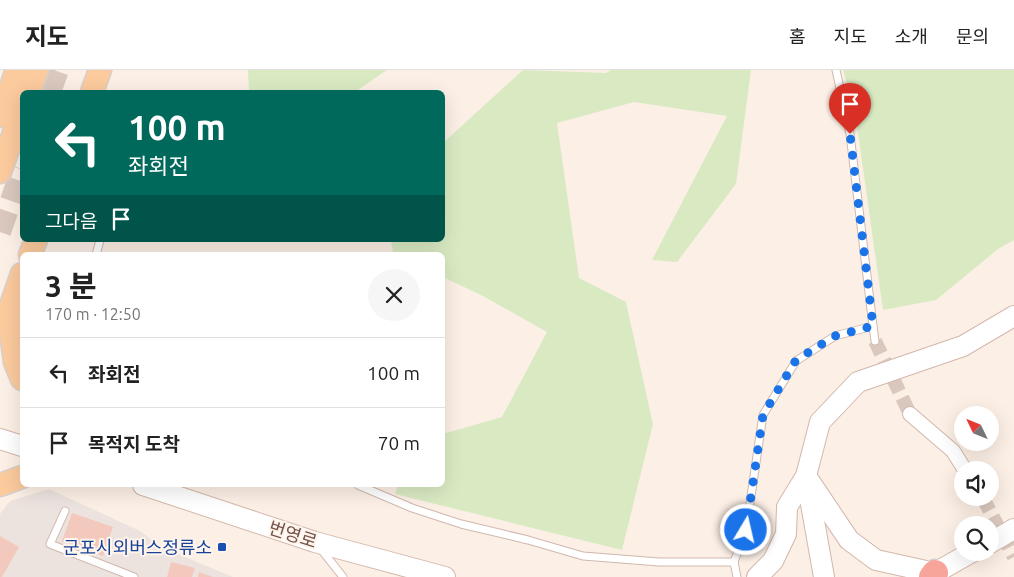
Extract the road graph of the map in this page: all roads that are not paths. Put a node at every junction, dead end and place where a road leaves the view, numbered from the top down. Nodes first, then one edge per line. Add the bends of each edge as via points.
1 (17, 70) edge
2 (37, 70) edge
3 (100, 70) edge
4 (836, 70) edge
5 (30, 90) edge
6 (93, 90) edge
7 (0, 116) edge
8 (20, 116) edge
9 (0, 172) edge
10 (20, 279) edge
11 (8, 311) junction
12 (1014, 316) edge
13 (873, 326) junction
14 (0, 335) edge
15 (875, 341) tunnel mouth
16 (20, 374) edge
17 (910, 414) tunnel mouth
18 (0, 439) edge
19 (20, 445) edge
20 (959, 461) edge
21 (806, 476) junction
22 (20, 478) edge
23 (0, 485) edge
24 (149, 487) edge
25 (363, 487) edge
26 (65, 511) dead end
27 (1014, 529) edge
28 (999, 538) edge
29 (315, 542) junction
30 (956, 561) edge
31 (734, 562) junction
32 (929, 576) edge
33 (134, 577) edge
34 (343, 577) edge
35 (445, 577) edge
36 (737, 577) edge
37 (757, 577) edge
38 (824, 577) edge

1 - 7 main road
2 - 5 main road
3 - 6 main road
4 - 13 lane via 850,134
8 - 9 main road
10 - 11 main road
11 - 14 main road
11 - 16 main road via 15,362
12 - 21 street via 964,346 858,382 820,422
13 - 15 lane
13 - 31 lane via 835,336 796,360 763,415 746,530
17 - 20 street via 953,451
18 - 19 street
21 - 32 street via 849,540 876,560
21 - 37 street via 787,507 786,534 773,562
21 - 38 street
22 - 23 main road
24 - 29 street, 번영로
25 - 31 lane via 461,524 583,556 659,562
26 - 33 lane via 50,544
27 - 28 street
29 - 34 lane
29 - 35 street, 번영로
30 - 32 street
31 - 36 lane

